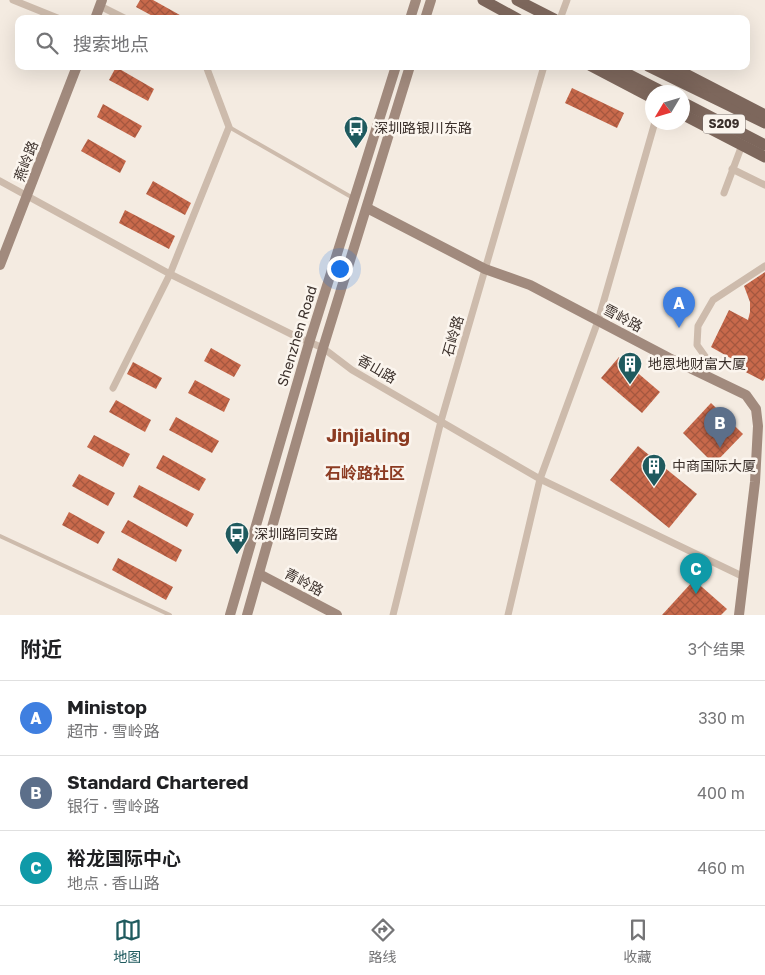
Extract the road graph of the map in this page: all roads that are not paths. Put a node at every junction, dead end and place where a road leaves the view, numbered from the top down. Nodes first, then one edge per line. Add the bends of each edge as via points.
1 (13, 0) edge
2 (416, 0) edge
3 (431, 0) edge
4 (483, 0) edge
5 (517, 0) edge
6 (567, 0) edge
7 (101, 3) edge
8 (50, 15) edge
9 (96, 15) edge
10 (120, 15) edge
11 (411, 15) edge
12 (426, 15) edge
13 (511, 15) edge
14 (546, 15) edge
15 (561, 15) edge
16 (75, 70) edge
17 (208, 70) edge
18 (395, 70) edge
19 (409, 70) edge
20 (543, 70) edge
21 (599, 70) edge
22 (619, 70) edge
23 (656, 70) edge
24 (678, 70) edge
25 (650, 85) edge
26 (645, 94) edge
27 (690, 106) edge
28 (765, 115) edge
29 (690, 118) edge
30 (765, 123) edge
31 (229, 127) junction
32 (653, 130) edge
33 (742, 145) junction
34 (765, 145) edge
35 (765, 157) edge
36 (732, 169) junction
37 (0, 181) edge
38 (765, 185) edge
39 (724, 193) dead end
40 (27, 195) junction
41 (355, 198) junction
42 (366, 208) junction
43 (0, 265) edge
44 (765, 266) edge
45 (485, 269) junction
46 (170, 274) junction
47 (598, 321) junction
48 (309, 342) junction
49 (323, 348) junction
50 (702, 374) junction
51 (113, 388) dead end
52 (760, 408) edge
53 (441, 420) junction
54 (540, 479) junction
55 (0, 536) edge
56 (259, 574) junction
57 (744, 576) junction
58 (170, 615) edge
59 (230, 615) edge
60 (248, 615) edge
61 (337, 615) edge
62 (393, 615) edge
63 (508, 615) edge
64 (739, 615) edge

1 - 8 street
2 - 11 main road
3 - 12 main road
4 - 13 main road
5 - 14 main road
6 - 15 street
7 - 9 main road
7 - 10 street
16 - 40 main road, 燕岭路
17 - 31 street
18 - 41 main road, Shenzhen Road
19 - 42 main road, Shenzhen Road
20 - 45 street, 石岭路 / 石岭路
21 - 26 main road
22 - 25 main road
23 - 30 main road
24 - 28 main road
27 - 34 main road, S209
29 - 33 main road
31 - 41 lane
31 - 46 street
32 - 47 street
33 - 35 main road
33 - 36 street
36 - 38 street
36 - 39 street
37 - 40 street, 香山路
40 - 43 main road, 燕岭路
40 - 46 street, 香山路
41 - 48 main road, Shenzhen Road
42 - 45 main road, 雪岭路
42 - 49 main road, Shenzhen Road
44 - 50 street via 713,300 698,326 697,345 707,359
45 - 47 main road, 雪岭路 via 530,285
45 - 53 street, 石岭路 / 石岭路
46 - 48 street, 香山路
46 - 51 street
47 - 50 main road, 雪岭路
47 - 54 street
48 - 49 street, 香山路
48 - 59 main road, Shenzhen Road
49 - 53 street, 香山路 via 352,370
49 - 56 main road, Shenzhen Road
50 - 52 main road, 雪岭路 via 746,395
52 - 57 main road, 雪岭路
53 - 54 street, 香山路
53 - 62 street, 石岭路 / 石岭路
54 - 57 street, 香山路
54 - 63 street
55 - 58 lane
56 - 60 main road, Shenzhen Road
56 - 61 main road, 青岭路
57 - 64 main road, 雪岭路

